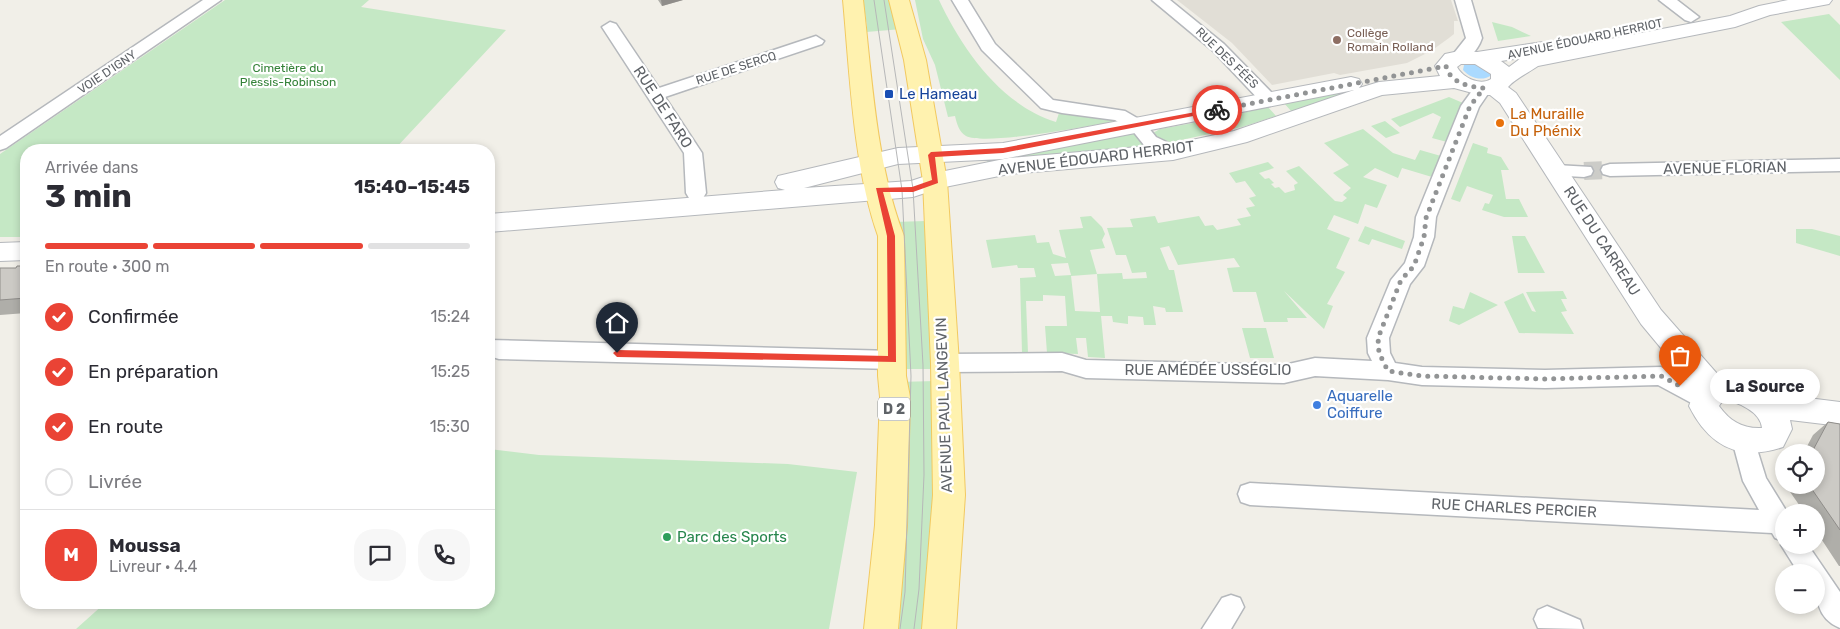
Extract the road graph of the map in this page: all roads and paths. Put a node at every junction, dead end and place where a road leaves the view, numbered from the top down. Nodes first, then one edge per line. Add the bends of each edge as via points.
1 (213, 0) edge
2 (853, 0) edge
3 (899, 0) edge
4 (960, 0) edge
5 (1160, 0) edge
6 (1464, 0) edge
7 (1667, 0) edge
8 (1775, 0) edge
9 (1822, 0) edge
10 (1691, 16) junction
11 (610, 27) dead end
12 (816, 41) dead end
13 (1629, 41) junction
14 (1460, 66) junction
15 (1494, 84) junction
16 (655, 94) junction
17 (1268, 99) junction
18 (1138, 126) junction
19 (0, 144) edge
20 (1173, 152) junction
21 (931, 155) junction
22 (1840, 165) edge
23 (1610, 170) tunnel mouth
24 (1556, 171) junction
25 (1584, 171) tunnel mouth
26 (877, 176) junction
27 (935, 181) junction
28 (696, 193) junction
29 (594, 214) junction
30 (495, 221) edge
31 (495, 222) edge
32 (20, 251) edge
33 (0, 252) edge
34 (495, 349) edge
35 (893, 360) junction
36 (945, 363) junction
37 (1388, 371) junction
38 (1710, 394) junction
39 (1763, 404) junction
40 (1840, 414) edge
41 (1744, 440) junction
42 (1250, 494) dead end
43 (1775, 516) edge
44 (1775, 526) edge
45 (1825, 580) edge
46 (1840, 584) edge
47 (1825, 592) edge
48 (1231, 607) dead end
49 (1840, 615) edge
50 (881, 629) edge
51 (939, 629) edge
52 (1215, 629) edge

1 - 19 street, VOIE D'IGNY
2 - 26 main road, D 2 via 868,135
3 - 21 main road, AVENUE PAUL LANGEVIN via 915,60
4 - 18 street via 988,47 1047,104 1119,114
5 - 17 street, RUE DES FÉES via 1218,47
6 - 14 street via 1474,38
7 - 10 street
8 - 10 street, AVENUE ÉDOUARD HERRIOT
9 - 13 street, AVENUE ÉDOUARD HERRIOT
10 - 13 street, AVENUE ÉDOUARD HERRIOT via 1696,22 1643,33
10 - 14 street, AVENUE ÉDOUARD HERRIOT
11 - 16 street, RUE DE FARO
12 - 16 street, RUE DE SERCQ
13 - 15 street, AVENUE ÉDOUARD HERRIOT via 1531,61
14 - 15 street
14 - 15 street, RUE DU CARREAU via 1494,65
14 - 17 street, AVENUE ÉDOUARD HERRIOT
14 - 20 street, AVENUE ÉDOUARD HERRIOT via 1379,89 1239,137
15 - 24 street, RUE DU CARREAU via 1508,98
15 - 37 street via 1470,106 1426,218 1424,237 1414,266 1401,280 1378,338 1379,353
16 - 28 street, RUE DE FARO via 693,153
17 - 18 street, AVENUE ÉDOUARD HERRIOT
18 - 20 street via 1150,141
18 - 21 street, AVENUE ÉDOUARD HERRIOT via 1003,151
20 - 27 street, AVENUE ÉDOUARD HERRIOT via 1009,166
21 - 26 street via 898,156
21 - 27 main road, AVENUE PAUL LANGEVIN
22 - 23 street, AVENUE FLORIAN
24 - 25 street
24 - 38 street, RUE DU CARREAU via 1656,324
26 - 27 street via 913,189
26 - 28 street via 803,180
26 - 29 street
26 - 35 main road, D 2 via 891,236
27 - 36 main road, AVENUE PAUL LANGEVIN
28 - 29 street via 675,203
28 - 30 street
29 - 31 street
32 - 33 street
34 - 35 street
35 - 50 main road, D 2 via 891,525
36 - 37 street, RUE AMÉDÉE USSÉGLIO via 1062,362 1086,369 1274,373 1315,367
36 - 51 main road, AVENUE PAUL LANGEVIN via 949,495
37 - 38 street, RUE AMÉDÉE USSÉGLIO via 1422,376 1545,379 1661,376
38 - 39 street via 1723,388 1744,392
38 - 41 street via 1707,413 1713,422
39 - 40 street
39 - 41 street via 1776,419 1776,433 1765,441
41 - 43 street via 1755,482
42 - 44 street, RUE CHARLES PERCIER
45 - 46 street
47 - 49 street
48 - 52 street

